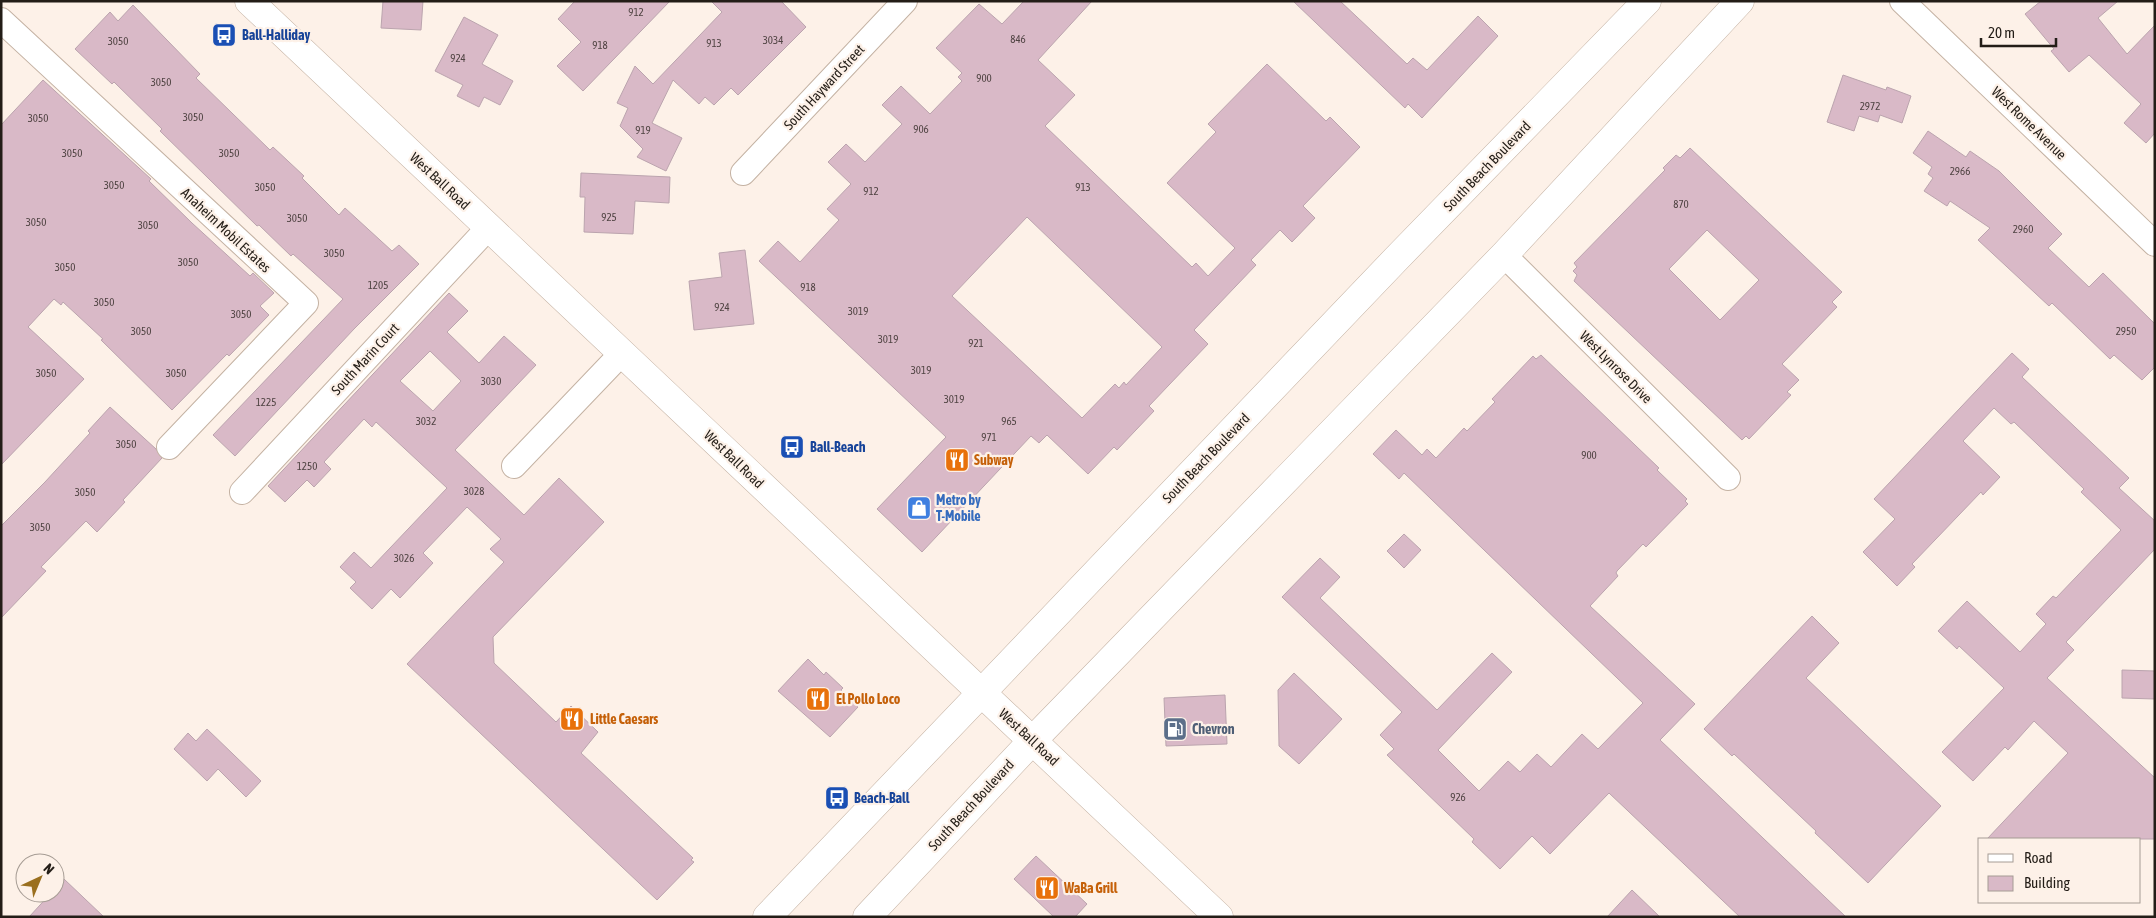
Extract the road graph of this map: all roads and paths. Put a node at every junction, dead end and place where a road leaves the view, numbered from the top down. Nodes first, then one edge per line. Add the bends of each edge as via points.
1 (249, 1) edge
2 (905, 1) edge
3 (1647, 1) edge
4 (1740, 1) edge
5 (1902, 1) edge
6 (1, 20) edge
7 (743, 173) dead end
8 (488, 227) junction
9 (2155, 244) edge
10 (1504, 256) junction
11 (622, 354) junction
12 (169, 447) dead end
13 (514, 466) dead end
14 (1728, 478) dead end
15 (242, 492) dead end
16 (981, 692) junction
17 (1032, 741) junction
18 (768, 917) edge
19 (867, 917) edge
20 (1219, 917) edge

1 - 8 main road, West Ball Road
2 - 7 street, South Hayward Street
3 - 16 main road, South Beach Boulevard
4 - 10 main road, South Beach Boulevard
5 - 9 street, West Rome Avenue
6 - 12 street, Anaheim Mobil Estates via 306,304
8 - 11 main road, West Ball Road
8 - 15 street, South Marin Court
10 - 14 street, West Lynrose Drive
10 - 17 main road, South Beach Boulevard
11 - 13 street
11 - 16 main road, West Ball Road
16 - 17 main road, West Ball Road
16 - 18 main road, South Beach Boulevard
17 - 19 main road, South Beach Boulevard
17 - 20 main road, West Ball Road

